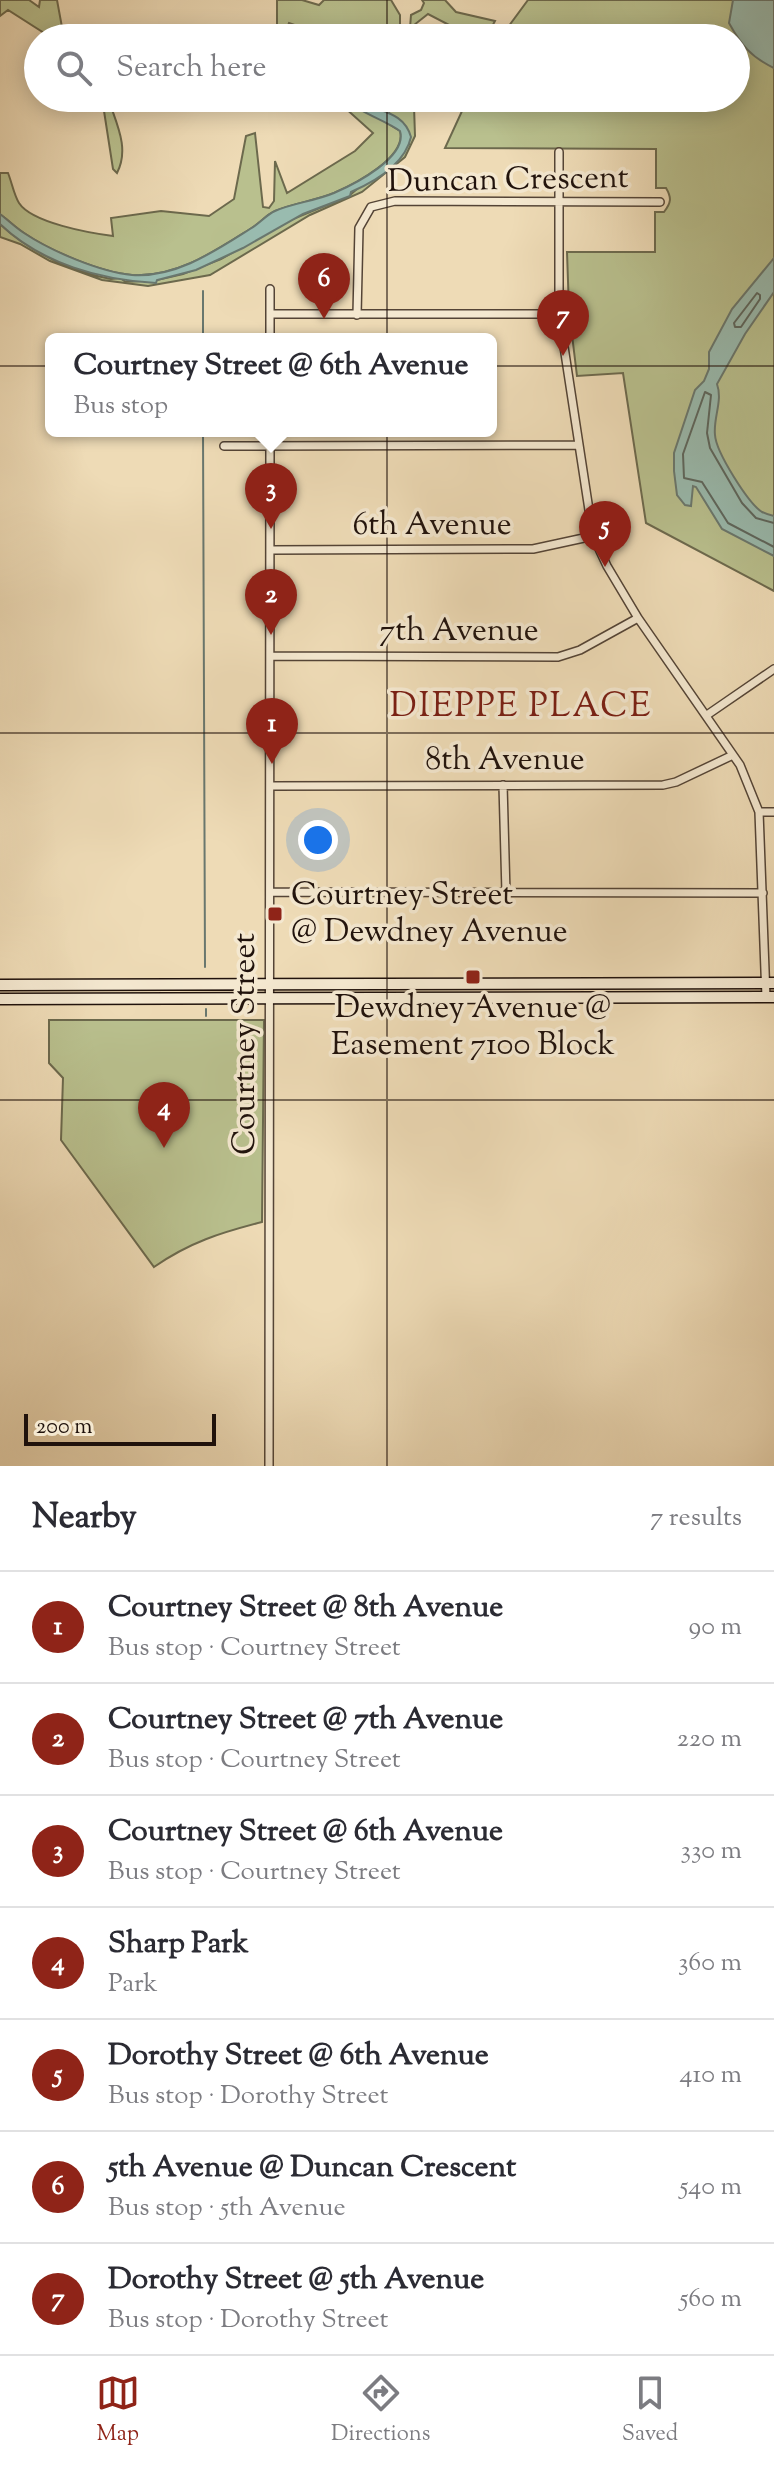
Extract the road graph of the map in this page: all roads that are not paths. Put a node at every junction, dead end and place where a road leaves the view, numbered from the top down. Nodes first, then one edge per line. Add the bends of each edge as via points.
1 (559, 152) dead end
2 (558, 201) junction
3 (660, 202) dead end
4 (270, 289) dead end
5 (270, 314) junction
6 (559, 314) junction
7 (357, 315) junction
8 (270, 333) edge
9 (270, 437) edge
10 (579, 445) junction
11 (224, 446) dead end
12 (270, 446) junction
13 (593, 536) junction
14 (270, 550) junction
15 (638, 618) junction
16 (270, 656) junction
17 (774, 669) edge
18 (707, 715) junction
19 (733, 755) junction
20 (503, 785) junction
21 (270, 786) junction
22 (759, 812) junction
23 (774, 812) edge
24 (270, 892) junction
25 (506, 893) junction
26 (763, 893) junction
27 (770, 983) edge
28 (270, 984) junction
29 (0, 985) edge
30 (270, 997) junction
31 (770, 997) edge
32 (0, 999) edge
33 (269, 1466) edge

1 - 2 street
2 - 3 street, Duncan Crescent
2 - 6 street
2 - 7 street, Duncan Crescent via 395,201 371,207 359,228
4 - 5 street
5 - 7 street
5 - 8 street
6 - 7 street
6 - 10 street
9 - 12 street, Courtney Street
10 - 12 street
10 - 13 street
11 - 12 street
12 - 14 street, Courtney Street
13 - 14 street, 6th Avenue via 533,549
13 - 15 street
14 - 16 street, Courtney Street
15 - 16 street, 7th Avenue via 558,657
15 - 18 street
16 - 21 street, Courtney Street
17 - 18 street
18 - 19 street
19 - 20 street, 8th Avenue via 663,785
19 - 22 street
20 - 21 street, 8th Avenue
20 - 25 street
21 - 24 street, Courtney Street
22 - 23 street
22 - 26 street
24 - 25 street
24 - 28 street, Courtney Street
25 - 26 street
26 - 27 street
27 - 28 main road
27 - 31 street
28 - 29 main road
28 - 30 street, Courtney Street
30 - 31 main road
30 - 32 main road
30 - 33 street, Courtney Street

